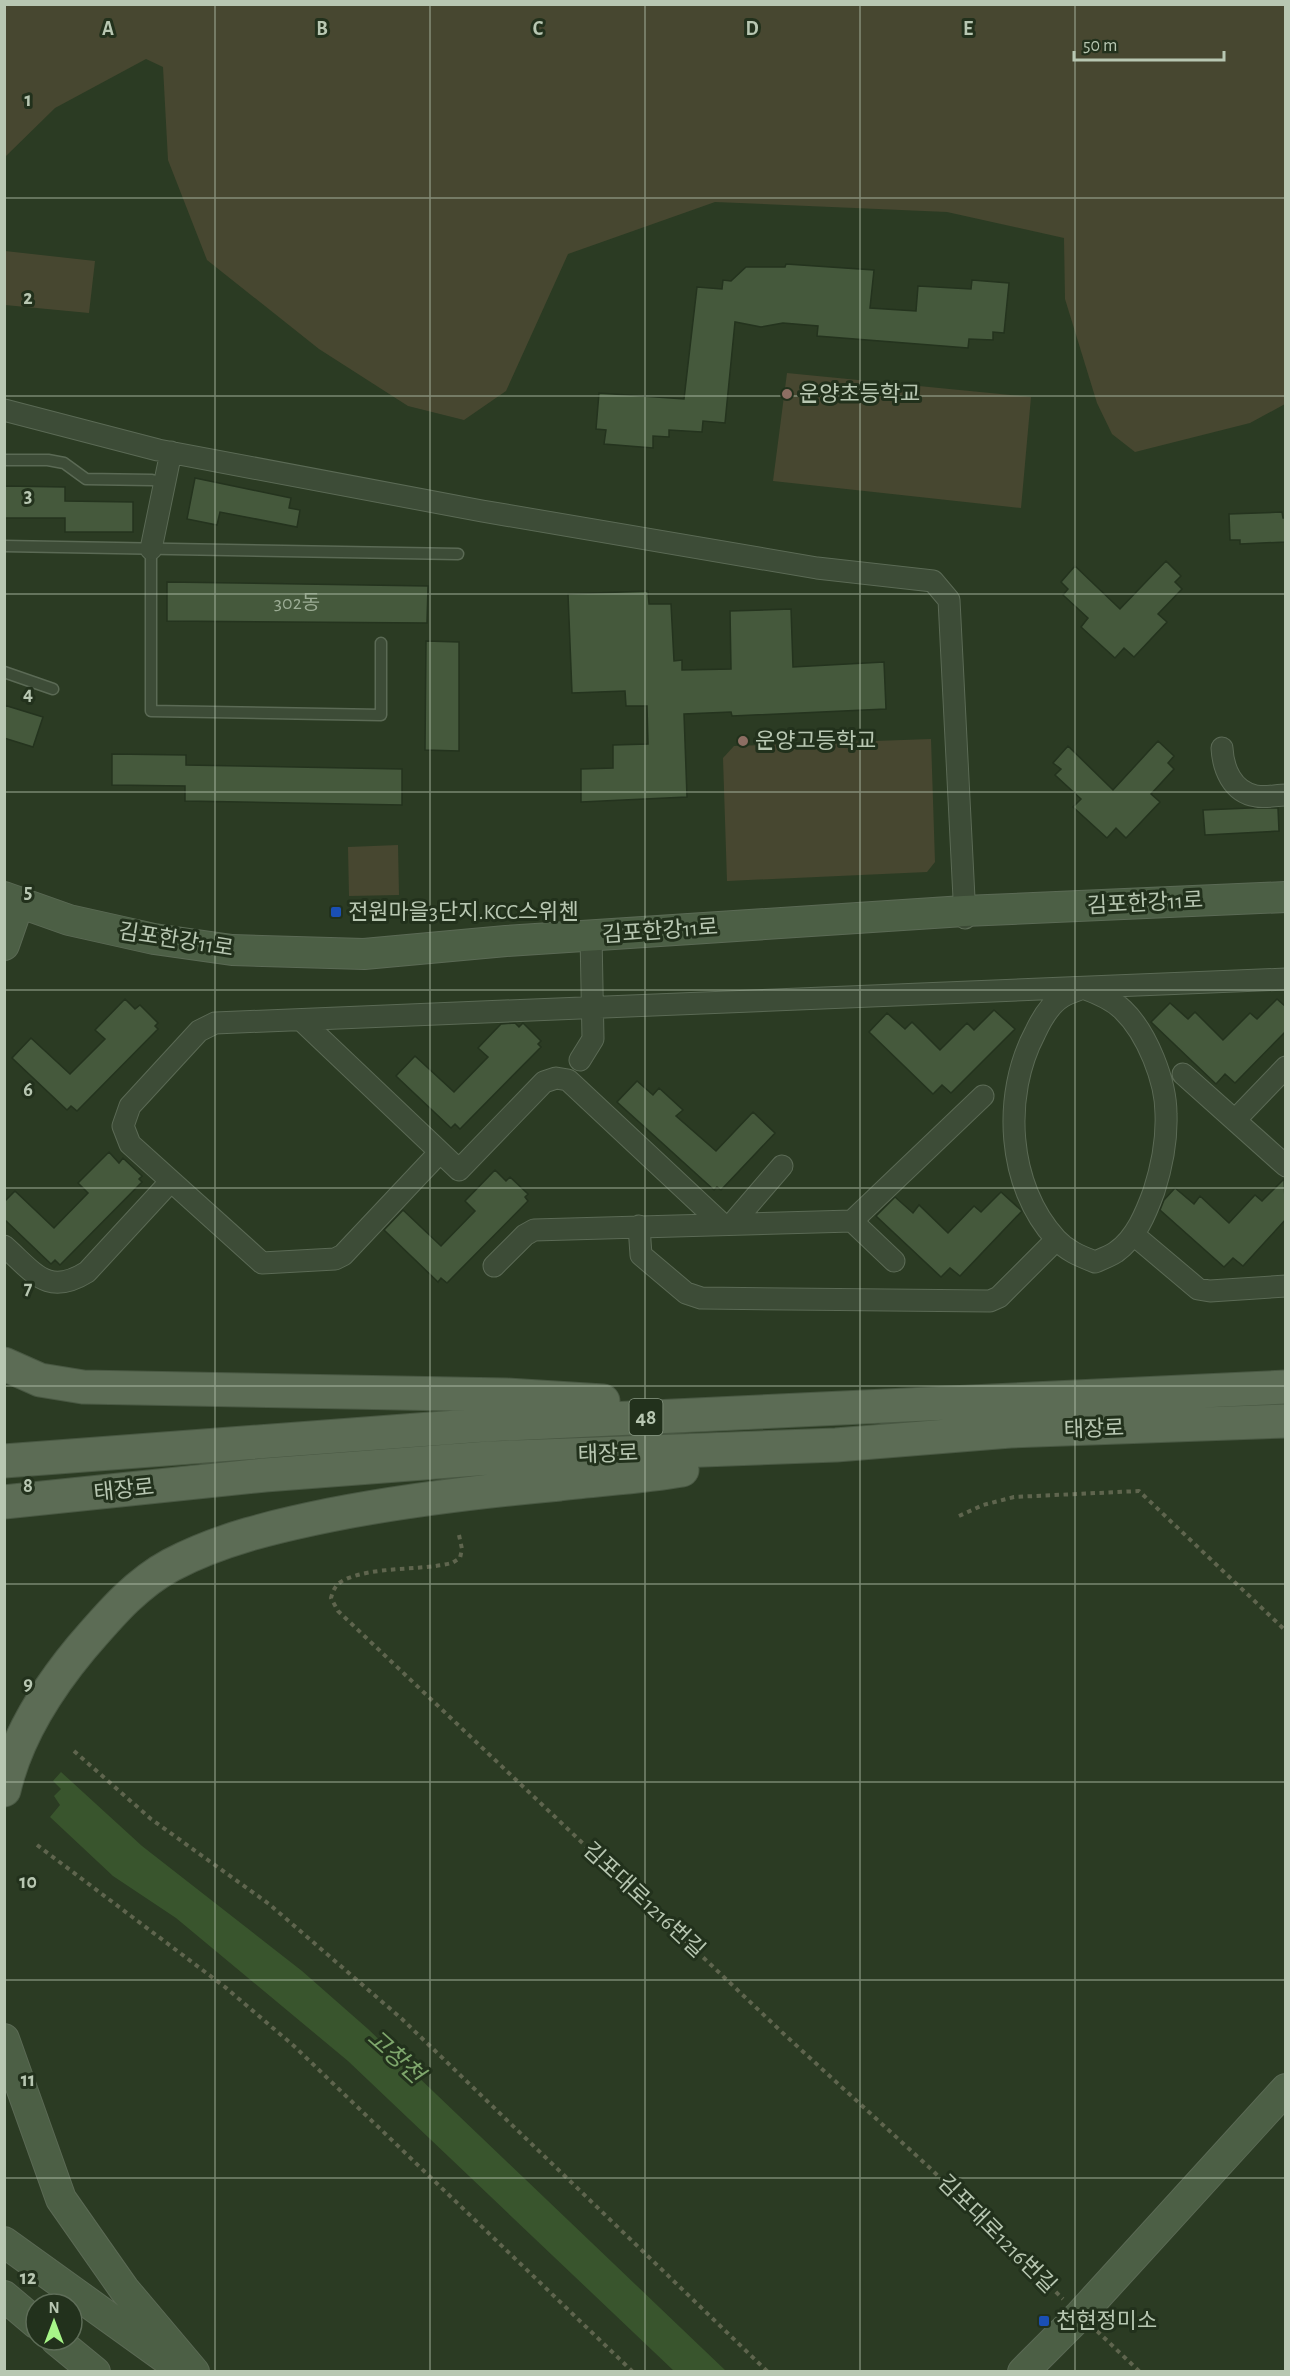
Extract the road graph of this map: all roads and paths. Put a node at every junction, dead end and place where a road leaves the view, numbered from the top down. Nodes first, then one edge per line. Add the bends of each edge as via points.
1 (4, 410) edge
2 (171, 452) junction
3 (4, 460) edge
4 (165, 483) junction
5 (4, 546) edge
6 (152, 549) junction
7 (458, 554) dead end
8 (381, 643) dead end
9 (4, 672) edge
10 (54, 689) dead end
11 (1222, 748) dead end
12 (1286, 795) edge
13 (1286, 897) edge
14 (11, 904) edge
15 (1286, 905) edge
16 (964, 915) junction
17 (591, 939) junction
18 (4, 945) edge
19 (1286, 979) edge
20 (1083, 988) junction
21 (591, 1009) junction
22 (301, 1020) junction
23 (580, 1060) dead end
24 (1286, 1066) edge
25 (1183, 1074) dead end
26 (983, 1096) dead end
27 (1236, 1119) junction
28 (440, 1152) junction
29 (782, 1166) dead end
30 (1286, 1166) edge
31 (171, 1181) junction
32 (852, 1221) junction
33 (727, 1224) junction
34 (639, 1226) junction
35 (1134, 1234) junction
36 (1056, 1240) junction
37 (4, 1246) edge
38 (894, 1261) dead end
39 (494, 1266) dead end
40 (1286, 1286) edge
41 (4, 1364) edge
42 (1286, 1387) edge
43 (778, 1412) junction
44 (1286, 1421) edge
45 (836, 1445) junction
46 (6, 1461) edge
47 (7, 1502) edge
48 (959, 1516) dead end
49 (459, 1535) dead end
50 (1286, 1631) edge
51 (74, 1750) dead end
52 (4, 1790) edge
53 (37, 1845) dead end
54 (4, 2039) edge
55 (1286, 2089) edge
56 (4, 2242) edge
57 (4, 2262) edge
58 (45, 2292) edge
59 (4, 2296) edge
60 (4, 2310) edge
61 (24, 2313) edge
62 (1080, 2315) junction
63 (84, 2321) edge
64 (24, 2323) edge
65 (151, 2372) edge
66 (185, 2372) edge
67 (194, 2372) edge
68 (633, 2372) edge
69 (768, 2372) edge
70 (1023, 2372) edge
71 (1140, 2372) edge

1 - 2 street
2 - 4 street
2 - 16 street via 715,552 933,581 949,600
3 - 4 lane via 64,463 86,479
4 - 6 street
5 - 6 lane
6 - 7 lane
6 - 8 lane via 151,711 381,715
9 - 10 lane
11 - 12 street via 1222,765 1242,790 1256,796
13 - 16 street, 김포한강11로
14 - 17 street, 김포한강11로 via 64,926 147,946 228,958 366,961
14 - 18 street
15 - 16 street, 김포한강11로
16 - 17 street, 김포한강11로
17 - 21 street
19 - 20 street
20 - 21 street
20 - 35 street via 1101,994 1123,1010 1139,1031 1161,1082 1167,1113 1161,1164 1149,1204
20 - 36 street via 1062,997 1048,1010 1029,1044 1018,1079 1014,1122 1017,1160 1028,1193
21 - 22 street
21 - 23 street via 593,1039
22 - 28 street
22 - 31 street via 206,1026 130,1106 123,1126 130,1144
24 - 27 street
25 - 27 street
26 - 32 street
27 - 30 street
28 - 31 street via 335,1259 262,1263
28 - 33 street via 459,1170 544,1082 568,1080
29 - 33 street
31 - 37 street via 87,1272 73,1281 44,1281
32 - 33 street
32 - 38 street
33 - 34 street
34 - 36 street via 641,1255 686,1293 701,1298 990,1301 999,1297
34 - 39 street via 534,1230 525,1234
35 - 36 street via 1115,1252 1095,1262 1072,1253
35 - 40 street via 1198,1288
41 - 43 main road via 40,1380 83,1387 506,1395
42 - 43 main road, 태장로 / 48
43 - 46 main road, 태장로 / 48 via 484,1425
44 - 45 main road, 태장로 / 48 via 1010,1431
45 - 47 main road, 태장로 / 48 via 489,1458 265,1475
45 - 52 main road via 669,1472 389,1503 291,1523 218,1544 147,1581 105,1621 68,1664 32,1718
48 - 50 path via 1014,1497 1139,1491
49 - 62 path, 김포대로1216번길 via 460,1558 452,1563 343,1580 334,1588 331,1598 338,1611 946,2183
51 - 69 path via 126,1799 269,1904 377,1997
53 - 68 path via 225,1987 294,2046
54 - 67 street via 61,2199 124,2289
55 - 62 street
56 - 66 street
57 - 58 street
59 - 61 street
60 - 64 street
62 - 70 street
62 - 71 path, 김포대로1216번길
63 - 65 street

